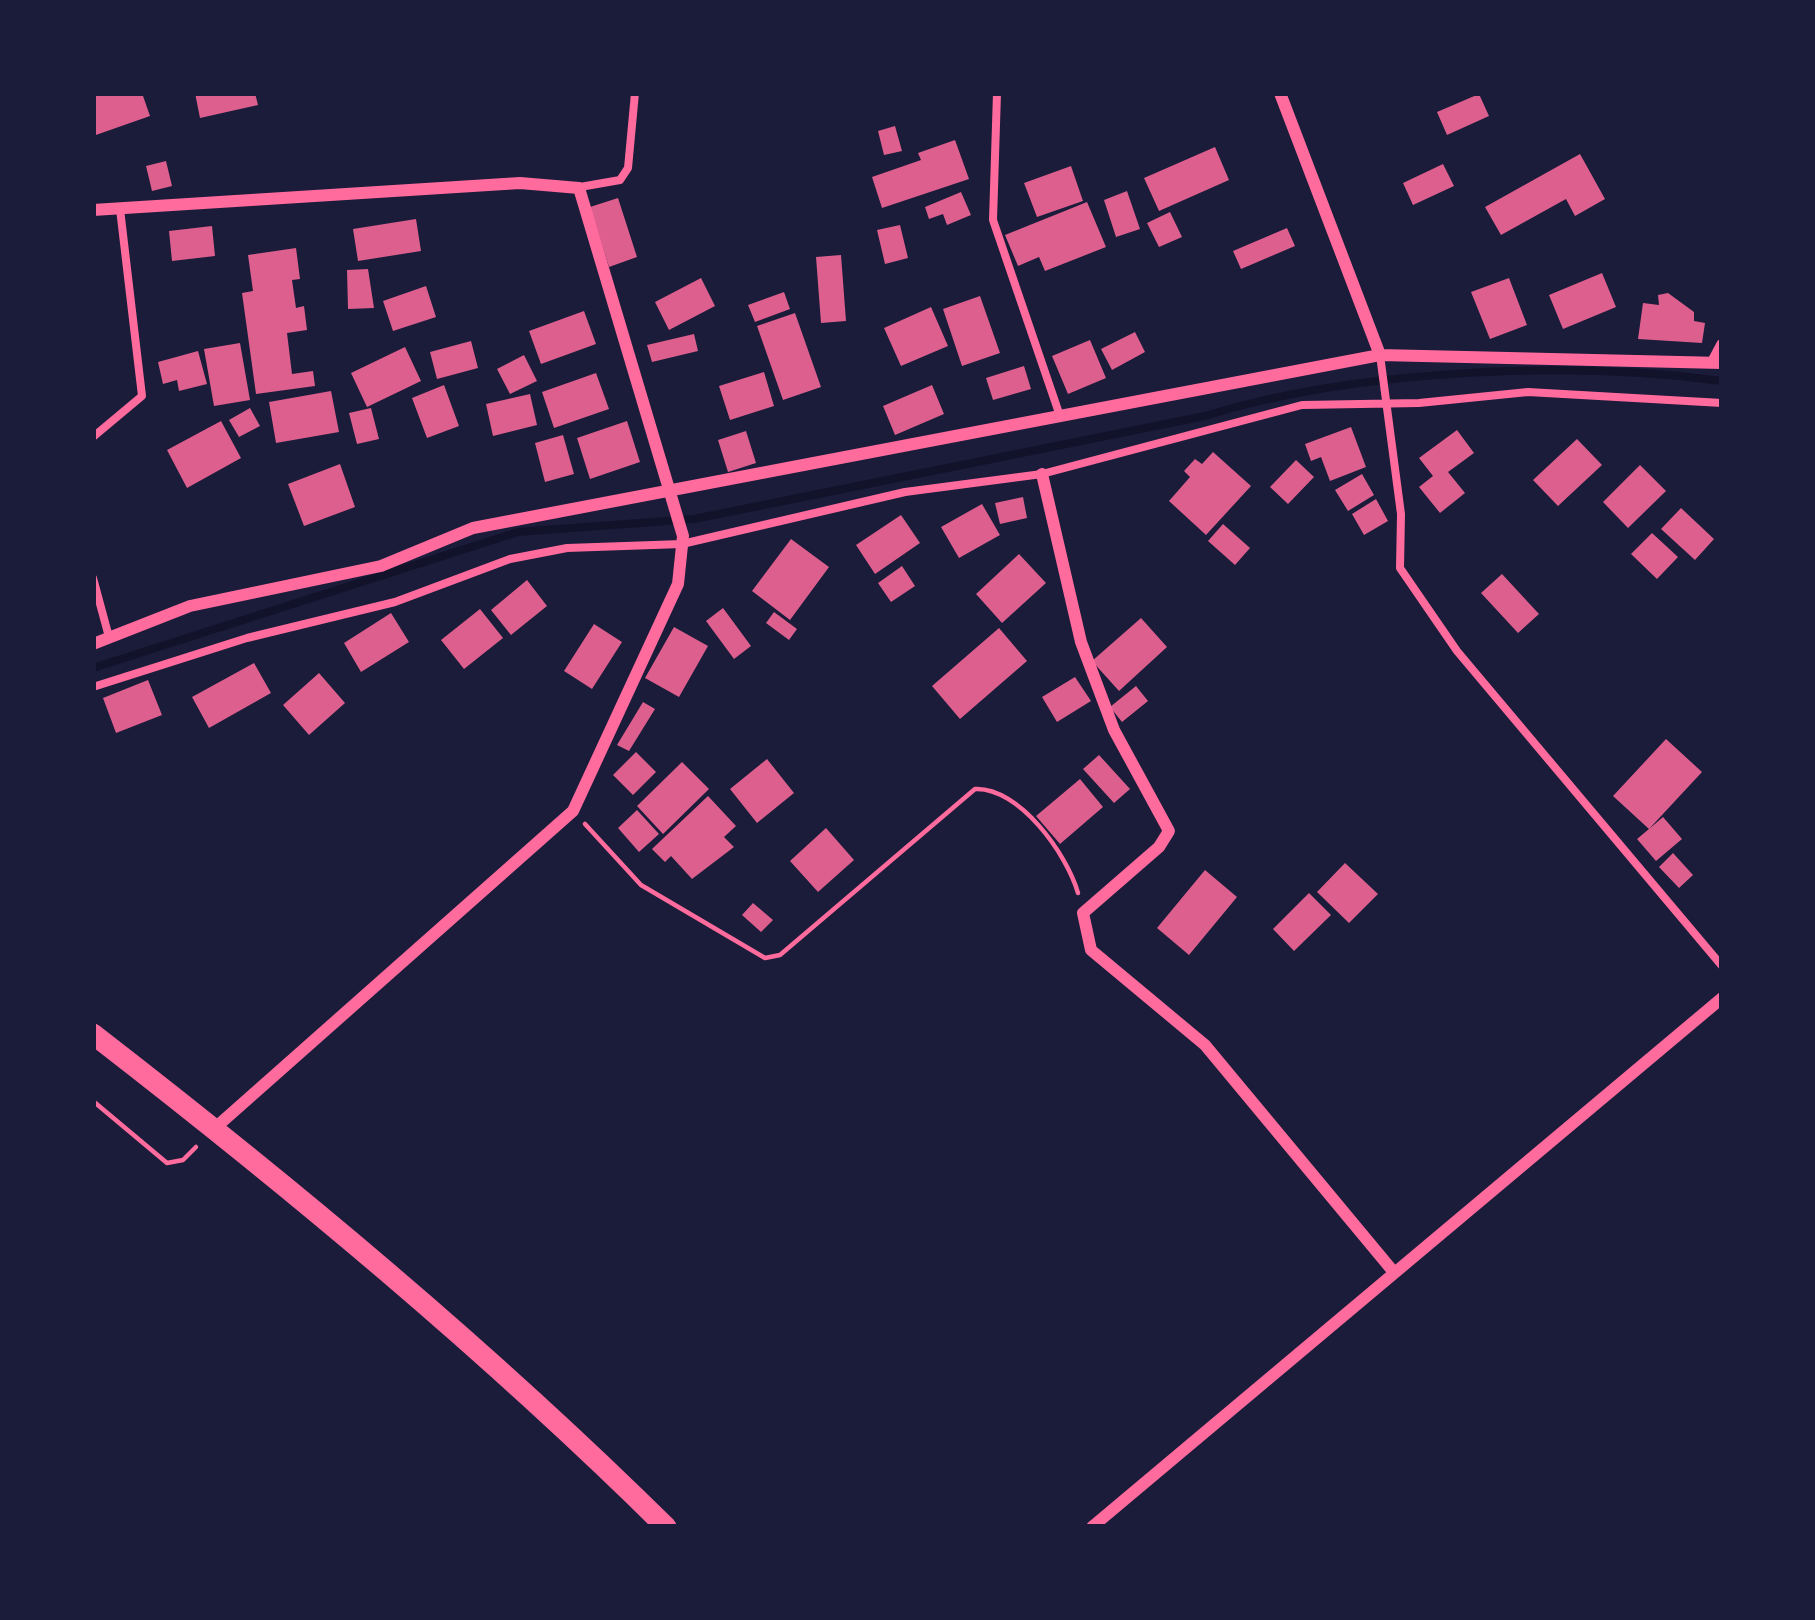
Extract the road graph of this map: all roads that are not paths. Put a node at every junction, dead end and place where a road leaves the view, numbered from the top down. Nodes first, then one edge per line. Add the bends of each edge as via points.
1 (635, 93) edge
2 (997, 93) edge
3 (1280, 93) edge
4 (579, 188) junction
5 (120, 209) junction
6 (93, 210) edge
7 (1722, 345) edge
8 (1381, 360) junction
9 (1718, 363) edge
10 (1387, 398) junction
11 (1722, 403) edge
12 (1061, 418) junction
13 (93, 437) edge
14 (1042, 474) junction
15 (670, 493) junction
16 (682, 540) junction
17 (93, 578) edge
18 (109, 638) junction
19 (93, 644) edge
20 (93, 687) edge
21 (1722, 966) edge
22 (1722, 998) edge
23 (93, 1034) edge
24 (214, 1128) junction
25 (1392, 1270) junction
26 (666, 1527) edge
27 (1092, 1527) edge

1 - 4 lane via 628,168 620,180
2 - 12 lane via 993,220
3 - 8 street
4 - 5 street via 520,183
4 - 15 street
5 - 6 street
5 - 13 lane via 142,396
7 - 9 street
8 - 9 street
8 - 10 lane
8 - 12 street
10 - 11 lane via 1419,404 1528,392
10 - 14 lane via 1302,405
10 - 21 lane via 1400,568 1419,602
12 - 15 street
14 - 16 lane via 905,492
14 - 25 street via 1081,642 1114,730 1169,831 1083,913 1091,950 1205,1045
15 - 16 street
15 - 18 street via 473,528 381,566 190,605
16 - 20 lane via 510,559 395,602
16 - 24 street via 678,584 573,811
17 - 18 lane
18 - 19 street
22 - 25 street
23 - 24 main road
24 - 26 main road
25 - 27 street

